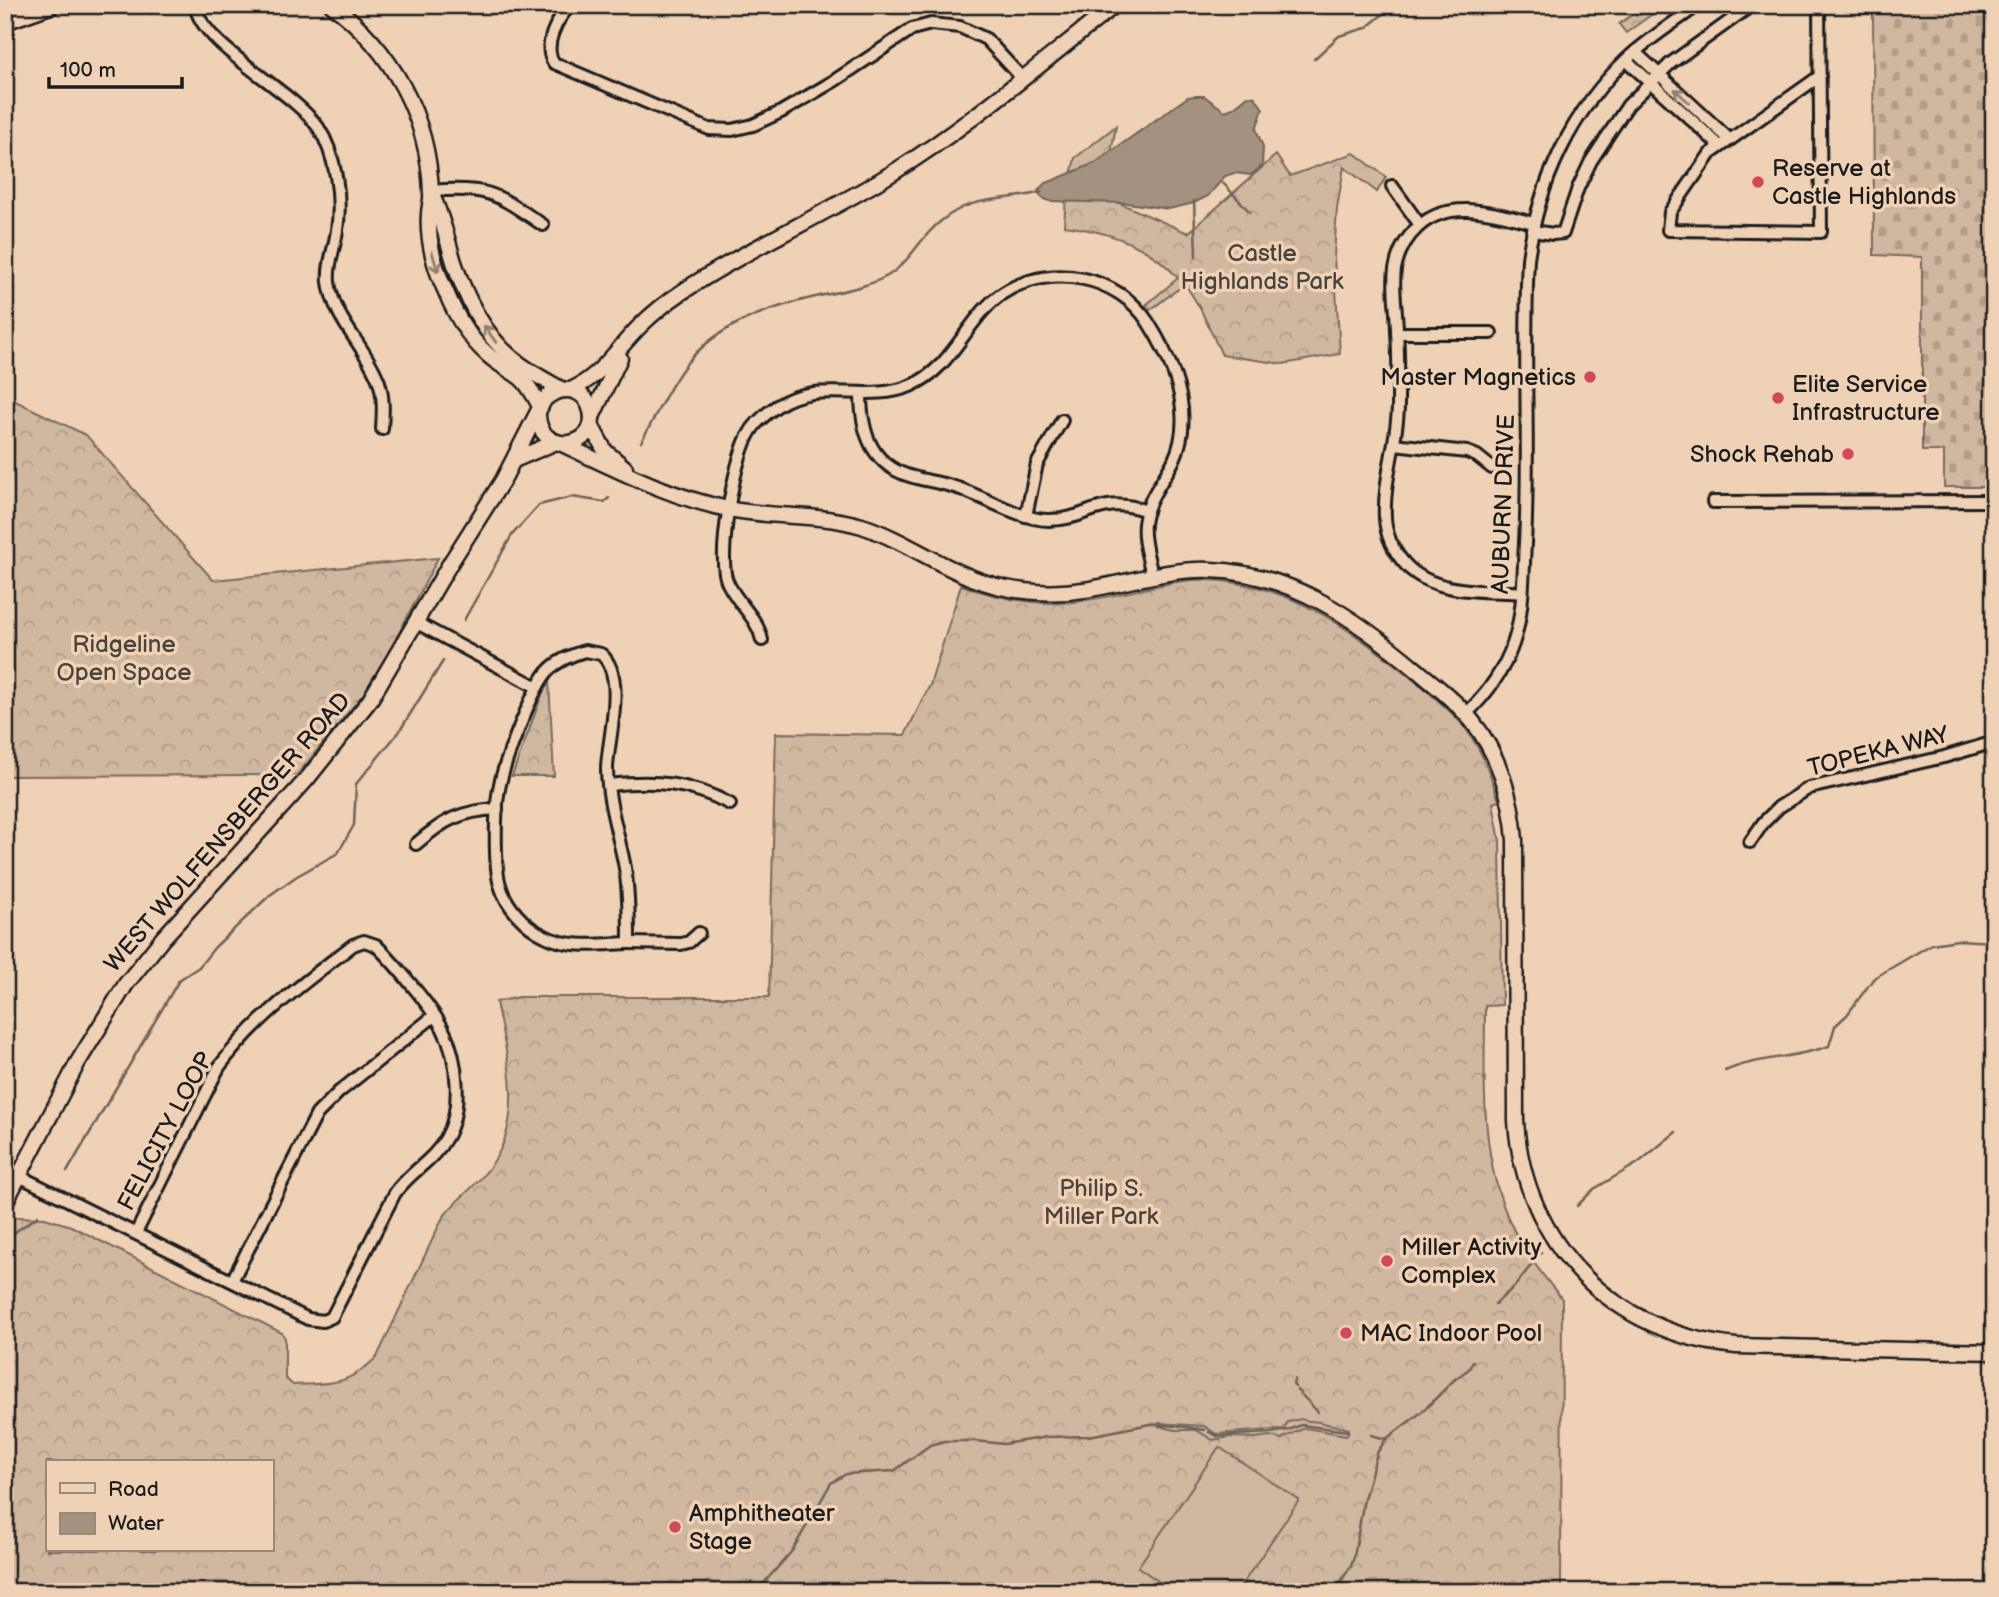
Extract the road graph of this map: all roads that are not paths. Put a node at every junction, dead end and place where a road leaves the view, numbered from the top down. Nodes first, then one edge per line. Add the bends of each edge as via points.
1 (53, 5) edge
2 (195, 5) edge
3 (332, 5) edge
4 (571, 5) edge
5 (1115, 5) edge
6 (1698, 5) edge
7 (1752, 5) edge
8 (1819, 5) edge
9 (5, 22) edge
10 (1635, 52) junction
11 (1626, 60) junction
12 (1658, 74) junction
13 (1820, 76) junction
14 (1023, 79) junction
15 (1649, 82) junction
16 (1724, 143) junction
17 (1392, 186) dead end
18 (431, 193) junction
19 (543, 225) dead end
20 (1420, 225) junction
21 (1534, 227) junction
22 (1398, 333) junction
23 (1491, 333) dead end
24 (626, 343) junction
25 (567, 390) junction
26 (861, 393) junction
27 (539, 409) junction
28 (1062, 420) dead end
29 (592, 421) junction
30 (382, 429) dead end
31 (559, 443) junction
32 (1394, 444) junction
33 (514, 460) junction
34 (1492, 468) dead end
35 (636, 478) junction
36 (1994, 500) edge
37 (1713, 502) dead end
38 (730, 509) junction
39 (1147, 511) junction
40 (1026, 516) junction
41 (1152, 576) junction
42 (1522, 593) junction
43 (417, 623) junction
44 (762, 640) dead end
45 (537, 687) junction
46 (1466, 714) junction
47 (1994, 742) edge
48 (608, 785) junction
49 (730, 804) dead end
50 (497, 809) junction
51 (1750, 842) dead end
52 (416, 844) dead end
53 (699, 933) dead end
54 (629, 943) junction
55 (434, 1016) junction
56 (19, 1176) junction
57 (5, 1203) edge
58 (136, 1233) junction
59 (232, 1281) junction
60 (1994, 1352) edge

1 - 9 main road
2 - 30 street via 207,31 289,97 327,145 339,218 329,282 339,315 379,383
3 - 18 main road via 354,23 402,83 424,138
4 - 14 street via 548,48 554,63 709,129 732,130 781,112 912,29 931,24 960,27 986,39
5 - 14 main road
6 - 10 street, AUBURN DRIVE
7 - 12 street
8 - 13 street
10 - 11 street, AUBURN DRIVE
10 - 12 street
11 - 15 street
11 - 21 street, AUBURN DRIVE via 1564,141
12 - 15 street
16 -> 12 street
13 - 16 street
13 - 16 street via 1821,232 1668,230 1671,212 1704,160
14 - 24 main road via 892,173 671,299
15 - 16 street
15 - 21 street via 1598,147 1563,233
17 - 20 street
18 - 19 street via 464,188 487,191
25 -> 18 main road via 524,367 491,336 463,285
18 -> 27 main road via 432,249 440,280 478,345 523,380
20 - 21 street via 1438,214 1469,209
20 - 22 street via 1406,241 1395,267
21 - 42 street, AUBURN DRIVE via 1527,275
22 - 23 street
22 - 32 street
24 - 25 main road via 592,379
24 - 29 main road
25 - 27 main road via 549,395
25 - 29 main road via 586,400
26 - 38 street via 802,394 762,417 740,455
26 - 39 street via 901,389 921,381 947,359 983,310 1009,289 1061,276 1102,285 1144,316 1181,398 1183,424 1178,449
26 - 40 street via 865,435 884,463
27 - 31 main road via 542,431
27 - 33 main road, WEST WOLFENSBERGER ROAD
28 - 40 street via 1037,464
29 - 31 main road via 579,440
29 - 35 main road via 606,451
31 - 33 main road
31 - 35 main road
32 - 34 street via 1467,452
32 - 42 street via 1385,517 1393,547 1406,565 1437,585
33 - 43 main road, WEST WOLFENSBERGER ROAD
35 - 38 main road
36 - 37 street
38 - 41 main road via 828,518 864,527 969,577 1022,591 1071,592
38 - 44 street via 723,547 725,577
39 - 40 street via 1112,504 1063,519
39 - 41 street via 1144,531
41 - 46 main road via 1225,570 1307,594 1392,649
42 - 46 street, AUBURN DRIVE via 1509,656
43 - 45 street
43 - 56 main road, WEST WOLFENSBERGER ROAD via 370,700 307,779 131,976 78,1062
45 - 48 street via 555,664 575,654 594,652 607,659 614,694
45 - 50 street via 502,777
46 - 60 main road via 1498,766 1514,828 1520,1157 1539,1213 1570,1261 1629,1312 1702,1342
47 - 51 street, TOPEKA WAY via 1809,788 1779,807
48 - 49 street via 677,784
48 - 54 street via 627,882
50 - 52 street via 456,816
50 - 54 street via 500,886 529,927 557,941
53 - 54 street via 681,944
55 - 58 street, FELICITY LOOP via 376,945 364,941 353,945 233,1047
55 - 59 street via 317,1114
55 - 59 street, FELICITY LOOP via 446,1036 455,1074 457,1104 451,1129 440,1148 395,1193 335,1313 323,1321 308,1319
56 - 57 main road, WEST WOLFENSBERGER ROAD
56 - 58 street
58 - 59 street

